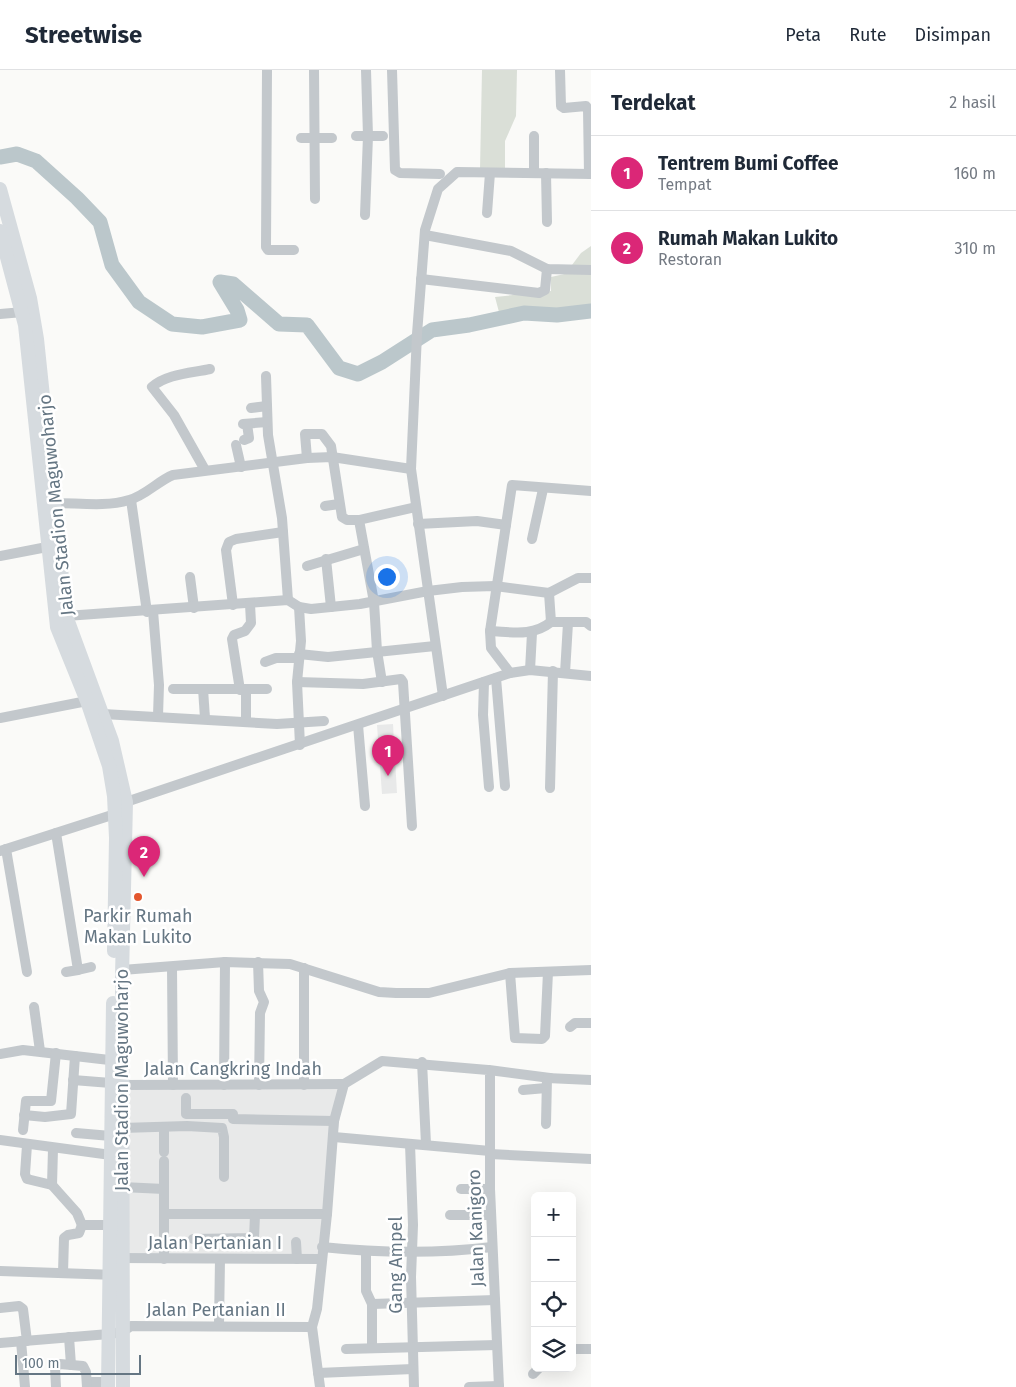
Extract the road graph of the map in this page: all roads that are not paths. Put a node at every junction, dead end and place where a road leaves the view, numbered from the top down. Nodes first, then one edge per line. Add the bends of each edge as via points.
1 (267, 70) edge
2 (314, 70) edge
3 (366, 70) edge
4 (392, 70) edge
5 (560, 70) edge
6 (356, 136) dead end
7 (368, 136) junction
8 (383, 136) dead end
9 (534, 136) dead end
10 (301, 138) dead end
11 (315, 138) junction
12 (332, 138) dead end
13 (490, 172) junction
14 (534, 173) junction
15 (546, 173) junction
16 (440, 174) dead end
17 (590, 174) edge
18 (0, 188) edge
19 (316, 198) dead end
20 (487, 213) dead end
21 (365, 215) dead end
22 (546, 222) dead end
23 (0, 231) edge
24 (425, 235) junction
25 (294, 250) dead end
26 (547, 269) junction
27 (591, 270) edge
28 (421, 279) junction
29 (23, 312) junction
30 (0, 314) edge
31 (210, 369) dead end
32 (266, 376) dead end
33 (267, 406) junction
34 (251, 408) dead end
35 (267, 422) junction
36 (332, 457) junction
37 (307, 458) junction
38 (273, 463) junction
39 (241, 467) junction
40 (411, 469) junction
41 (204, 470) junction
42 (543, 490) junction
43 (591, 491) edge
44 (131, 500) junction
45 (49, 503) junction
46 (340, 504) junction
47 (325, 506) dead end
48 (416, 507) junction
49 (359, 520) junction
50 (418, 524) junction
51 (506, 525) junction
52 (283, 532) junction
53 (532, 539) dead end
54 (47, 547) junction
55 (364, 549) junction
56 (0, 556) edge
57 (326, 560) junction
58 (307, 566) dead end
59 (190, 577) dead end
60 (591, 578) edge
61 (495, 586) junction
62 (428, 590) junction
63 (549, 593) junction
64 (288, 600) junction
65 (374, 602) junction
66 (250, 604) junction
67 (233, 605) junction
68 (331, 607) junction
69 (194, 608) junction
70 (299, 608) junction
71 (150, 612) junction
72 (66, 616) junction
73 (550, 622) junction
74 (568, 623) junction
75 (589, 623) edge
76 (490, 631) junction
77 (532, 633) junction
78 (435, 646) junction
79 (377, 652) junction
80 (298, 656) junction
81 (265, 662) dead end
82 (530, 670) junction
83 (553, 671) junction
84 (510, 673) junction
85 (565, 673) junction
86 (591, 676) edge
87 (496, 678) junction
88 (297, 682) junction
89 (382, 682) junction
90 (484, 682) junction
91 (173, 689) dead end
92 (203, 689) junction
93 (267, 689) dead end
94 (243, 690) junction
95 (443, 696) junction
96 (87, 701) junction
97 (406, 709) junction
98 (103, 714) junction
99 (158, 716) junction
100 (0, 718) edge
101 (205, 718) junction
102 (246, 721) junction
103 (324, 721) dead end
104 (298, 722) junction
105 (358, 725) junction
106 (300, 745) junction
107 (114, 765) junction
108 (505, 786) dead end
109 (489, 787) dead end
110 (550, 788) dead end
111 (126, 802) junction
112 (366, 806) dead end
113 (115, 814) junction
114 (412, 826) dead end
115 (56, 833) junction
116 (3, 850) edge
117 (121, 852) junction
118 (225, 962) junction
119 (258, 962) junction
120 (172, 967) junction
121 (91, 968) dead end
122 (304, 968) junction
123 (78, 970) junction
124 (122, 970) junction
125 (591, 970) edge
126 (27, 972) dead end
127 (66, 972) dead end
128 (548, 972) junction
129 (510, 973) junction
130 (34, 1007) dead end
131 (591, 1023) edge
132 (570, 1027) dead end
133 (40, 1051) junction
134 (56, 1053) junction
135 (0, 1054) edge
136 (75, 1056) junction
137 (117, 1061) junction
138 (422, 1062) junction
139 (489, 1070) junction
140 (73, 1080) junction
141 (591, 1080) edge
142 (548, 1083) junction
143 (117, 1084) junction
144 (344, 1084) junction
145 (173, 1085) junction
146 (224, 1085) junction
147 (259, 1085) junction
148 (304, 1085) junction
149 (522, 1090) dead end
150 (186, 1098) dead end
151 (186, 1114) junction
152 (24, 1115) junction
153 (334, 1121) junction
154 (546, 1124) dead end
155 (187, 1126) junction
156 (164, 1127) junction
157 (23, 1130) dead end
158 (117, 1132) junction
159 (76, 1133) dead end
160 (334, 1137) junction
161 (0, 1140) edge
162 (410, 1144) junction
163 (426, 1144) junction
164 (27, 1145) junction
165 (54, 1149) junction
166 (490, 1153) junction
167 (111, 1155) junction
168 (591, 1158) edge
169 (224, 1177) dead end
170 (52, 1185) junction
171 (122, 1187) junction
172 (164, 1189) junction
173 (461, 1189) dead end
174 (490, 1189) junction
175 (164, 1214) junction
176 (327, 1214) junction
177 (255, 1215) junction
178 (450, 1215) dead end
179 (491, 1215) junction
180 (82, 1225) junction
181 (110, 1225) junction
182 (193, 1239) dead end
183 (296, 1242) dead end
184 (322, 1247) junction
185 (492, 1247) junction
186 (413, 1250) junction
187 (366, 1251) junction
188 (116, 1258) junction
189 (164, 1259) junction
190 (220, 1259) junction
191 (296, 1259) junction
192 (321, 1259) junction
193 (0, 1271) edge
194 (63, 1273) junction
195 (116, 1275) junction
196 (494, 1300) junction
197 (412, 1303) junction
198 (372, 1304) junction
199 (0, 1308) edge
200 (219, 1325) junction
201 (312, 1327) junction
202 (115, 1333) junction
203 (70, 1337) junction
204 (24, 1341) junction
205 (0, 1343) edge
206 (497, 1345) junction
207 (372, 1348) junction
208 (412, 1348) junction
209 (576, 1348) edge
210 (346, 1349) dead end
211 (591, 1349) edge
212 (72, 1365) junction
213 (413, 1369) junction
214 (318, 1373) junction
215 (108, 1384) edge
216 (87, 1385) edge
217 (499, 1386) edge
218 (25, 1387) edge
219 (56, 1387) edge
220 (123, 1387) edge
221 (320, 1387) edge
222 (414, 1387) edge
223 (469, 1387) edge

1 - 25 street via 266,247 268,250
2 - 11 street
3 - 7 street
4 - 16 street via 395,170 400,173
5 - 17 street via 561,106 586,106 588,109
6 - 7 street
7 - 8 street
7 - 21 street
9 - 14 street
10 - 11 street
11 - 12 street
11 - 19 street
13 - 14 street
13 - 20 street
13 - 24 street via 457,172 443,183 434,197
14 - 15 street
15 - 17 street
15 - 22 street
18 - 45 main road, Jalan Stadion Maguwoharjo via 30,298 37,339
23 - 29 main road, Jalan Stadion Maguwoharjo
24 - 26 street via 511,251
24 - 28 street
26 - 27 street
26 - 28 street via 545,290 539,293
28 - 40 street
29 - 30 street
29 - 45 main road, Jalan Stadion Maguwoharjo
31 - 41 street via 170,378 152,387 174,415
32 - 33 street
33 - 34 street
33 - 35 street
35 - 38 street
35 - 39 street via 245,424 249,438 240,442
36 - 37 street
36 - 37 street via 330,444 320,433 305,434
36 - 40 street
36 - 46 street
37 - 38 street
38 - 39 street
38 - 52 street
39 - 41 street
40 - 48 street
41 - 44 street via 173,474
42 - 43 street
42 - 51 street via 512,486
42 - 53 street
44 - 45 street
44 - 71 street
45 - 54 main road, Jalan Stadion Maguwoharjo
45 - 72 main road, Jalan Stadion Maguwoharjo
46 - 47 street
46 - 49 street via 344,520
48 - 49 street
48 - 50 street
49 - 55 street
50 - 51 street via 477,521
50 - 62 street
51 - 61 street
52 - 64 street
52 - 67 street via 229,542 226,550
54 - 56 street
54 - 96 main road, Jalan Stadion Maguwoharjo via 58,627
55 - 57 street
55 - 65 street
57 - 58 street
57 - 68 street
59 - 69 street
60 - 63 street via 578,578
61 - 62 street
61 - 63 street
61 - 76 street
62 - 65 street
62 - 78 street
63 - 73 street
64 - 66 street
64 - 70 street
65 - 68 street
65 - 79 street
66 - 67 street
66 - 94 street via 251,623 232,639
67 - 69 street
68 - 70 street
69 - 71 street
70 - 80 street via 301,641
71 - 72 street
71 - 99 street via 159,685
72 - 98 main road, Jalan Stadion Maguwoharjo
73 - 74 street
73 - 77 street
74 - 75 street
74 - 85 street
76 - 77 street
76 - 84 street via 491,648
77 - 82 street
78 - 79 street
78 - 95 street
79 - 80 street via 328,657
79 - 89 street
80 - 81 street
80 - 88 street
82 - 83 street
82 - 84 street
83 - 85 street
83 - 110 street
84 - 87 street
85 - 86 street
87 - 90 street
87 - 108 street
88 - 89 street
88 - 104 street
89 - 97 street via 401,679
90 - 95 street
90 - 109 street via 483,715
91 - 92 street
92 - 94 street
92 - 101 street
93 - 94 street
94 - 102 street
95 - 97 street
96 - 100 street
96 - 107 main road, Jalan Stadion Maguwoharjo
97 - 105 street
97 - 114 street
98 - 99 street
98 - 107 main road, Jalan Stadion Maguwoharjo
99 - 101 street
101 - 102 street
102 - 104 street
103 - 104 street
104 - 106 street
105 - 106 street
105 - 112 street
106 - 111 street
107 - 111 main road, Jalan Stadion Maguwoharjo
107 - 113 main road, Jalan Stadion Maguwoharjo
111 - 117 main road, Jalan Stadion Maguwoharjo
113 - 115 street
113 - 117 main road, Jalan Stadion Maguwoharjo
115 - 116 street
115 - 123 street
116 - 126 street
117 - 124 main road, Jalan Stadion Maguwoharjo
117 - 137 main road, Jalan Stadion Maguwoharjo
118 - 119 street
118 - 120 street
118 - 146 street
119 - 122 street
119 - 147 street via 259,994 264,1002 260,1013
120 - 124 street
120 - 145 street
121 - 123 street
122 - 129 street via 379,992 396,994 429,993
122 - 148 street
123 - 127 street
124 - 137 main road, Jalan Stadion Maguwoharjo
125 - 128 street
128 - 129 street
128 - 129 street via 545,1036 542,1039 515,1038
130 - 133 street
131 - 132 street via 575,1023
133 - 134 street
133 - 135 street
134 - 136 street
134 - 152 street via 51,1101 26,1101
136 - 137 street
136 - 140 street
137 - 143 main road, Jalan Stadion Maguwoharjo
138 - 139 street
138 - 144 street via 378,1062
138 - 163 street
139 - 142 street
139 - 166 street, Jalan Kanigoro
140 - 143 street, Jalan Cangkring Indah
140 - 152 street via 71,1114
141 - 142 street
142 - 149 street
142 - 154 street
143 - 145 street, Jalan Cangkring Indah
143 - 158 main road, Jalan Stadion Maguwoharjo
144 - 148 street, Jalan Cangkring Indah
144 - 153 street
145 - 146 street, Jalan Cangkring Indah
146 - 147 street, Jalan Cangkring Indah
147 - 148 street, Jalan Cangkring Indah
150 - 151 street
151 - 153 street via 233,1114 233,1119
151 - 155 street
152 - 157 street
153 - 160 street
155 - 156 street
155 - 169 street via 222,1128
156 - 158 street
156 - 172 street
158 - 159 street
158 - 167 main road, Jalan Stadion Maguwoharjo
158 - 171 main road, Jalan Stadion Maguwoharjo
160 - 162 street
160 - 176 street
161 - 164 street
162 - 163 street
162 - 186 street, Gang Ampel
163 - 166 street
164 - 165 street
164 - 170 street via 26,1177
165 - 167 street
165 - 170 street
166 - 168 street
166 - 174 street, Jalan Kanigoro
167 - 181 main road, Jalan Stadion Maguwoharjo
170 - 180 street via 77,1213
171 - 172 street
171 - 188 main road, Jalan Stadion Maguwoharjo
172 - 175 street
173 - 174 street
174 - 179 street, Jalan Kanigoro
175 - 177 street
175 - 189 street
176 - 177 street
176 - 184 street
177 - 182 street via 254,1238
178 - 179 street
179 - 185 street, Jalan Kanigoro
180 - 181 street
180 - 194 street via 79,1234 64,1238
181 - 188 main road, Jalan Stadion Maguwoharjo
183 - 191 street
184 - 187 street
184 - 192 street
185 - 186 street via 455,1252
185 - 196 street, Jalan Kanigoro
186 - 187 street
186 - 197 street, Gang Ampel
187 - 198 street via 366,1291
188 - 189 street, Jalan Pertanian I
188 - 195 main road, Jalan Stadion Maguwoharjo
189 - 190 street, Jalan Pertanian I
190 - 191 street, Jalan Pertanian I
190 - 200 street
191 - 192 street, Jalan Pertanian I
192 - 201 street via 317,1309
193 - 194 street
194 - 195 street
195 - 202 main road, Jalan Stadion Maguwoharjo
196 - 197 street
196 - 206 street, Jalan Kanigoro
197 - 198 street
197 - 208 street, Gang Ampel
198 - 207 street
199 - 204 street via 19,1306 23,1309
200 - 201 street, Jalan Pertanian II
200 - 202 street, Jalan Pertanian II via 131,1326
201 - 214 street
202 - 203 street, Jalan Pertanian II
202 - 215 main road, Jalan Stadion Maguwoharjo
202 - 220 main road, Jalan Stadion Maguwoharjo
203 - 204 street, Jalan Pertanian II
203 - 212 street
204 - 205 street, Jalan Pertanian II
204 - 218 street
206 - 208 street
206 - 217 street, Jalan Kanigoro
207 - 208 street
207 - 210 street
208 - 213 street, Gang Ampel
209 - 211 street
212 - 216 street via 83,1366
212 - 219 street via 56,1366
213 - 214 street
213 - 222 street, Gang Ampel
214 - 221 street
215 - 216 street
217 - 223 street

